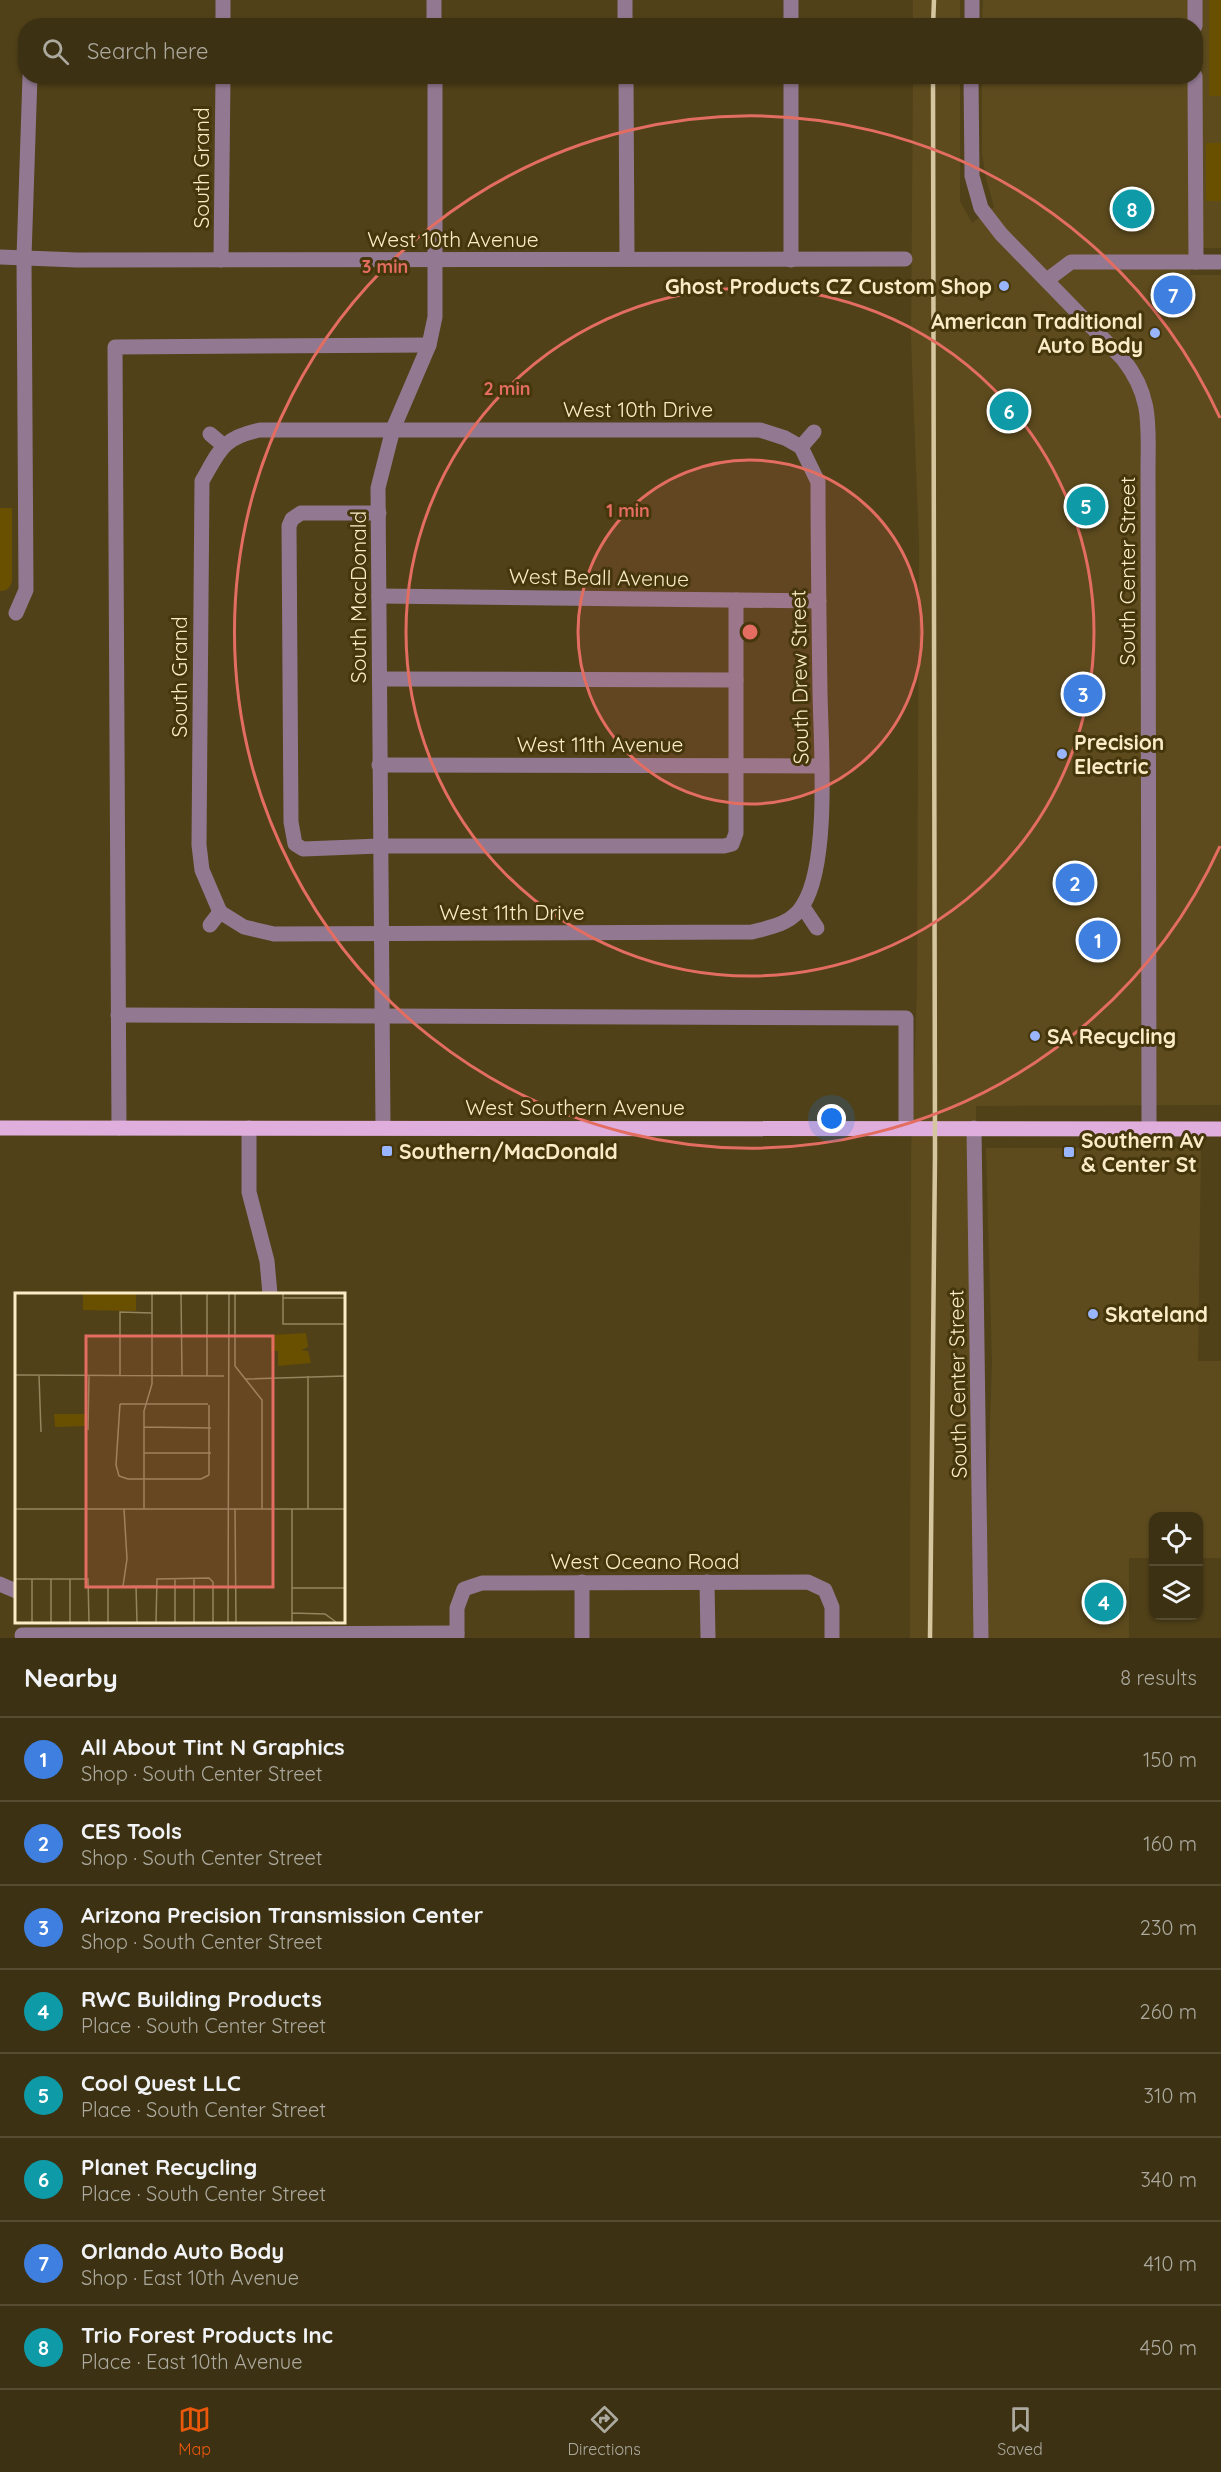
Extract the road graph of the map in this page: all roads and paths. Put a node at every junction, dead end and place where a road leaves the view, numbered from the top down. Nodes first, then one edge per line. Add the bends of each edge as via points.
1 (223, 0) edge
2 (434, 0) edge
3 (625, 0) edge
4 (791, 0) edge
5 (972, 0) edge
6 (1195, 0) edge
7 (223, 18) edge
8 (434, 18) edge
9 (625, 18) edge
10 (791, 18) edge
11 (972, 18) edge
12 (1195, 18) edge
13 (30, 84) edge
14 (223, 84) edge
15 (435, 84) edge
16 (626, 84) edge
17 (791, 84) edge
18 (972, 84) edge
19 (1195, 84) edge
20 (0, 257) edge
21 (24, 257) junction
22 (436, 259) junction
23 (221, 260) junction
24 (627, 260) junction
25 (791, 260) junction
26 (905, 260) dead end
27 (1196, 262) junction
28 (1221, 262) edge
29 (1047, 280) junction
30 (429, 345) junction
31 (393, 429) junction
32 (814, 432) dead end
33 (210, 434) dead end
34 (223, 445) junction
35 (801, 447) junction
36 (379, 513) junction
37 (380, 596) junction
38 (736, 600) junction
39 (819, 601) junction
40 (16, 613) dead end
41 (380, 679) junction
42 (736, 680) junction
43 (380, 765) junction
44 (735, 765) junction
45 (821, 766) junction
46 (381, 846) junction
47 (802, 907) junction
48 (220, 912) junction
49 (210, 925) dead end
50 (817, 928) dead end
51 (381, 933) junction
52 (118, 1015) junction
53 (381, 1017) junction
54 (383, 1127) junction
55 (0, 1128) edge
56 (119, 1128) junction
57 (249, 1128) junction
58 (906, 1128) junction
59 (974, 1128) junction
60 (1149, 1129) junction
61 (1221, 1129) edge
62 (270, 1293) edge
63 (582, 1582) junction
64 (707, 1582) junction
65 (0, 1584) edge
66 (15, 1590) edge
67 (246, 1628) edge
68 (22, 1632) edge
69 (148, 1636) edge
70 (332, 1636) edge
71 (457, 1636) edge
72 (582, 1638) edge
73 (708, 1638) edge
74 (832, 1638) edge
75 (981, 1638) edge

1 - 7 street
2 - 8 street
3 - 9 street
4 - 10 street
5 - 11 street
6 - 12 street
13 - 21 street
14 - 23 street, South Grand
15 - 22 street, South MacDonald
16 - 24 street
17 - 25 street
18 - 29 street, South Center Street via 972,176 981,208
19 - 27 street
20 - 21 street, West 10th Avenue
21 - 23 street, West 10th Avenue
21 - 40 street via 26,590
22 - 23 street, West 10th Avenue
22 - 24 street, West 10th Avenue
22 - 30 street, South MacDonald via 435,317
24 - 25 street, West 10th Avenue
25 - 26 street, West 10th Avenue
27 - 28 street
27 - 29 street via 1071,262
29 - 60 street, South Center Street via 1136,375 1148,416
30 - 31 street, South MacDonald
30 - 52 street via 115,347
31 - 34 street, West 10th Drive via 260,430 240,434
31 - 35 street, West 10th Drive via 760,430
31 - 36 street, South MacDonald via 378,488
32 - 35 street
33 - 34 street
34 - 48 street, South Grand via 202,481 199,845 202,870
35 - 39 street, South Drew Street via 818,482
36 - 37 street, South MacDonald
36 - 46 street via 301,513 289,526 291,822 295,844 303,849
37 - 38 street, West Beall Avenue
37 - 41 street, South MacDonald
38 - 39 street, West Beall Avenue
38 - 42 street
39 - 45 street, South Drew Street
41 - 42 street
41 - 43 street, South MacDonald
42 - 44 street
43 - 44 street, West 11th Avenue
43 - 46 street, South MacDonald
44 - 45 street, West 11th Avenue
44 - 46 street via 736,833 732,844 724,846
45 - 47 street, South Drew Street via 819,860
46 - 51 street, South MacDonald
47 - 50 street
47 - 51 street, West 11th Drive via 788,922 752,932
48 - 49 street
48 - 51 street, West 11th Drive via 244,927 274,934
51 - 53 street, South MacDonald
52 - 53 street
52 - 56 street
53 - 54 street, South MacDonald
53 - 58 street via 906,1018
54 - 57 main road, West Southern Avenue
54 - 58 main road, West Southern Avenue
55 - 56 main road, West Southern Avenue
56 - 57 main road, West Southern Avenue
57 - 62 street via 249,1192 267,1261
58 - 59 main road, West Southern Avenue
59 - 60 main road, West Southern Avenue
59 - 75 street, South Center Street
60 - 61 main road, West Southern Avenue
63 - 64 street, West Oceano Road
63 - 71 street, West Oceano Road via 482,1583 464,1589 457,1608
63 - 72 street
64 - 73 street
64 - 74 street, West Oceano Road via 808,1582 825,1590 832,1607
65 - 66 street
67 - 69 street
67 - 70 street
68 - 69 street
70 - 71 street

